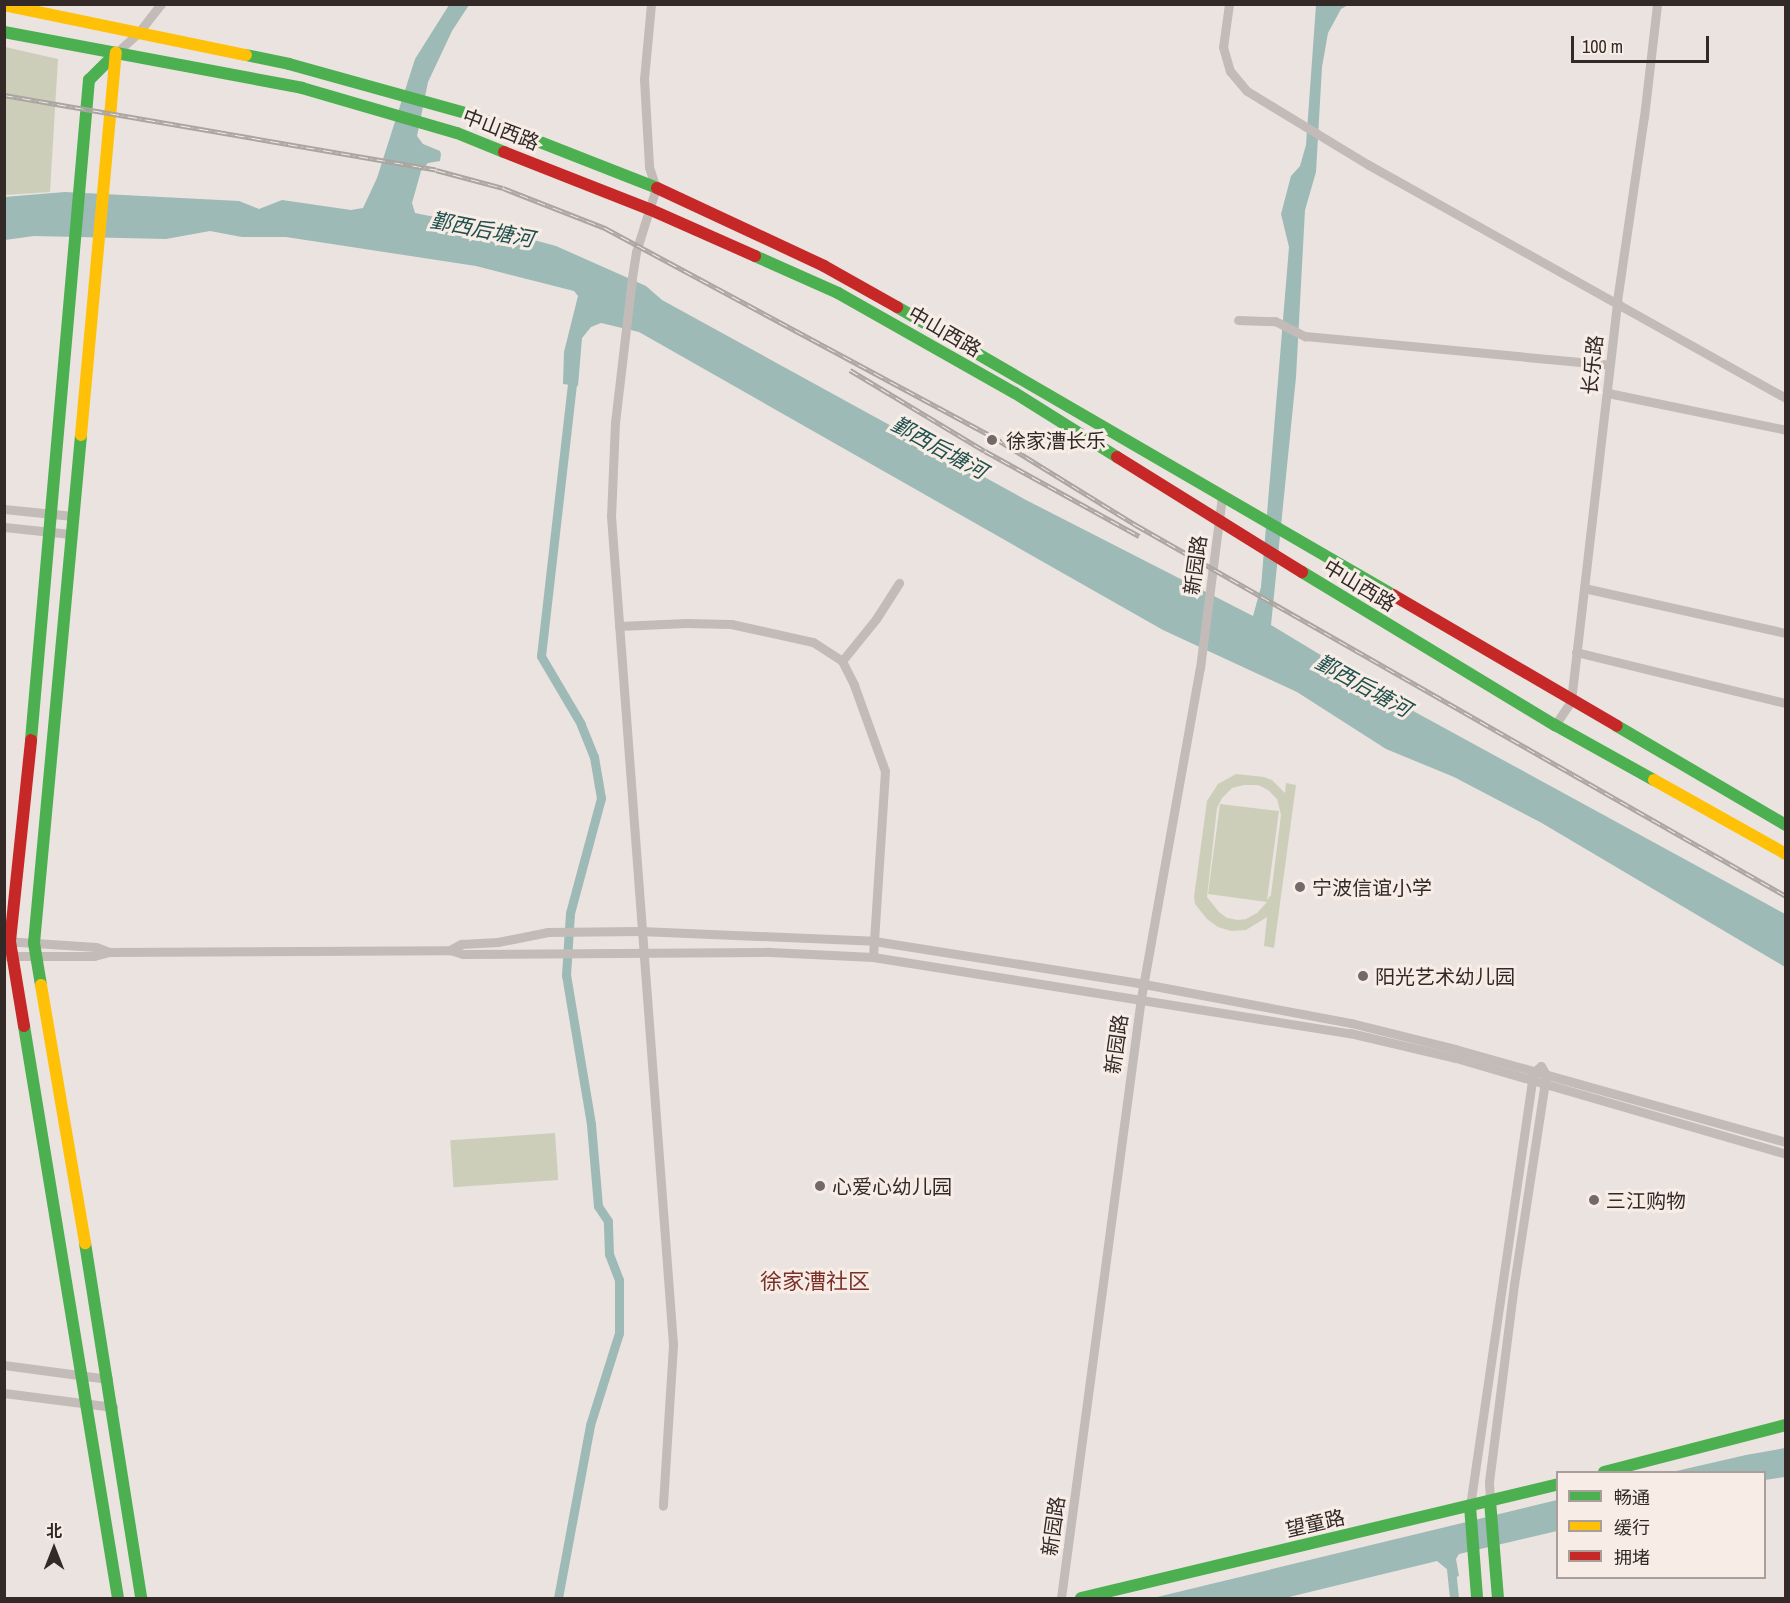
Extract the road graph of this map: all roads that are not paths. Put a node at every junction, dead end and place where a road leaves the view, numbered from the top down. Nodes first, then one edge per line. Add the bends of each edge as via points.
1 (161, 4) edge
2 (651, 4) edge
3 (1229, 4) edge
4 (1657, 4) edge
5 (4, 5) edge
6 (4, 32) edge
7 (139, 32) junction
8 (116, 53) junction
9 (656, 188) junction
10 (649, 209) junction
11 (1617, 301) junction
12 (1238, 320) dead end
13 (1611, 365) junction
14 (1608, 393) junction
15 (1785, 398) edge
16 (1785, 430) edge
17 (1222, 497) junction
18 (4, 509) edge
19 (51, 514) junction
20 (73, 516) junction
21 (1219, 522) junction
22 (4, 527) edge
23 (49, 533) junction
24 (71, 534) junction
25 (899, 583) dead end
26 (1584, 588) junction
27 (619, 626) junction
28 (1785, 633) edge
29 (1576, 652) junction
30 (842, 661) junction
31 (1571, 701) junction
32 (1785, 703) edge
33 (1555, 725) junction
34 (1785, 825) edge
35 (1785, 854) edge
36 (640, 931) junction
37 (7, 941) edge
38 (874, 941) junction
39 (34, 943) junction
40 (450, 950) junction
41 (641, 951) junction
42 (109, 952) junction
43 (8, 956) edge
44 (35, 957) junction
45 (873, 957) junction
46 (1144, 984) junction
47 (1141, 998) junction
48 (1533, 1077) junction
49 (1545, 1080) junction
50 (1785, 1142) edge
51 (1785, 1154) edge
52 (4, 1365) edge
53 (83, 1377) junction
54 (108, 1379) junction
55 (4, 1393) edge
56 (88, 1405) junction
57 (113, 1407) junction
58 (1785, 1425) edge
59 (1612, 1471) edge
60 (1556, 1484) edge
61 (1490, 1501) junction
62 (663, 1506) dead end
63 (1470, 1506) junction
64 (118, 1599) edge
65 (141, 1599) edge
66 (1061, 1599) edge
67 (1081, 1599) edge
68 (1477, 1599) edge
69 (1498, 1599) edge

1 - 7 street
2 - 9 street via 644,79 649,167
3 - 11 street via 1223,47 1230,71 1247,91
4 - 11 street, 长乐路
5 - 7 main road, 中山西路
6 - 8 main road, 中山西路
7 - 8 street
7 - 9 main road, 中山西路 via 289,64 466,112
8 - 10 main road, 中山西路 via 302,88 393,114 457,133
8 - 19 main road via 89,80
8 - 20 main road
9 - 10 street
9 - 17 main road, 中山西路 via 824,266
10 - 21 main road, 中山西路 via 838,293 1015,393
10 - 27 street via 636,252 615,422 611,516
11 - 13 street, 长乐路
11 - 15 street
12 - 13 street via 1275,321 1305,336
13 - 14 street, 长乐路
14 - 16 street
14 - 26 street, 长乐路
17 - 21 street, 新园路
17 - 31 main road, 中山西路
18 - 19 street
19 - 20 street
19 - 23 main road
20 - 24 main road
21 - 33 main road, 中山西路
21 - 46 street, 新园路 via 1200,668
22 - 23 street
23 - 24 street
23 - 37 main road via 24,818
24 - 39 main road
25 - 30 street
26 - 28 street
26 - 29 street, 长乐路
27 - 30 street via 731,624 813,642
27 - 36 street
29 - 31 street, 长乐路
29 - 32 street
30 - 38 street via 885,771
31 - 33 street, 长乐路
31 - 34 main road, 中山西路
33 - 35 main road, 中山西路
36 - 38 street
36 - 40 street via 548,932 498,942 461,944
36 - 41 street
37 - 39 street
37 - 43 main road
38 - 45 street
38 - 46 street
39 - 42 street via 96,947
39 - 44 main road
40 - 41 street via 463,954
40 - 42 street
41 - 45 street
41 - 62 street via 673,1344
42 - 44 street
43 - 44 street
43 - 53 main road
44 - 54 main road
45 - 47 street
46 - 47 street, 新园路
46 - 48 street via 1351,1023
47 - 48 street via 1350,1033
47 - 66 street, 新园路
48 - 49 street
48 - 63 street
49 - 50 street
49 - 51 street
49 - 61 street via 1514,1284 1489,1482
52 - 53 street
53 - 54 street
53 - 56 main road
54 - 57 main road
55 - 56 street
56 - 57 street
56 - 64 main road
57 - 65 main road
58 - 59 main road
60 - 61 main road, 望童路
61 - 63 main road, 望童路
61 - 69 main road
63 - 67 main road, 望童路
63 - 68 main road

